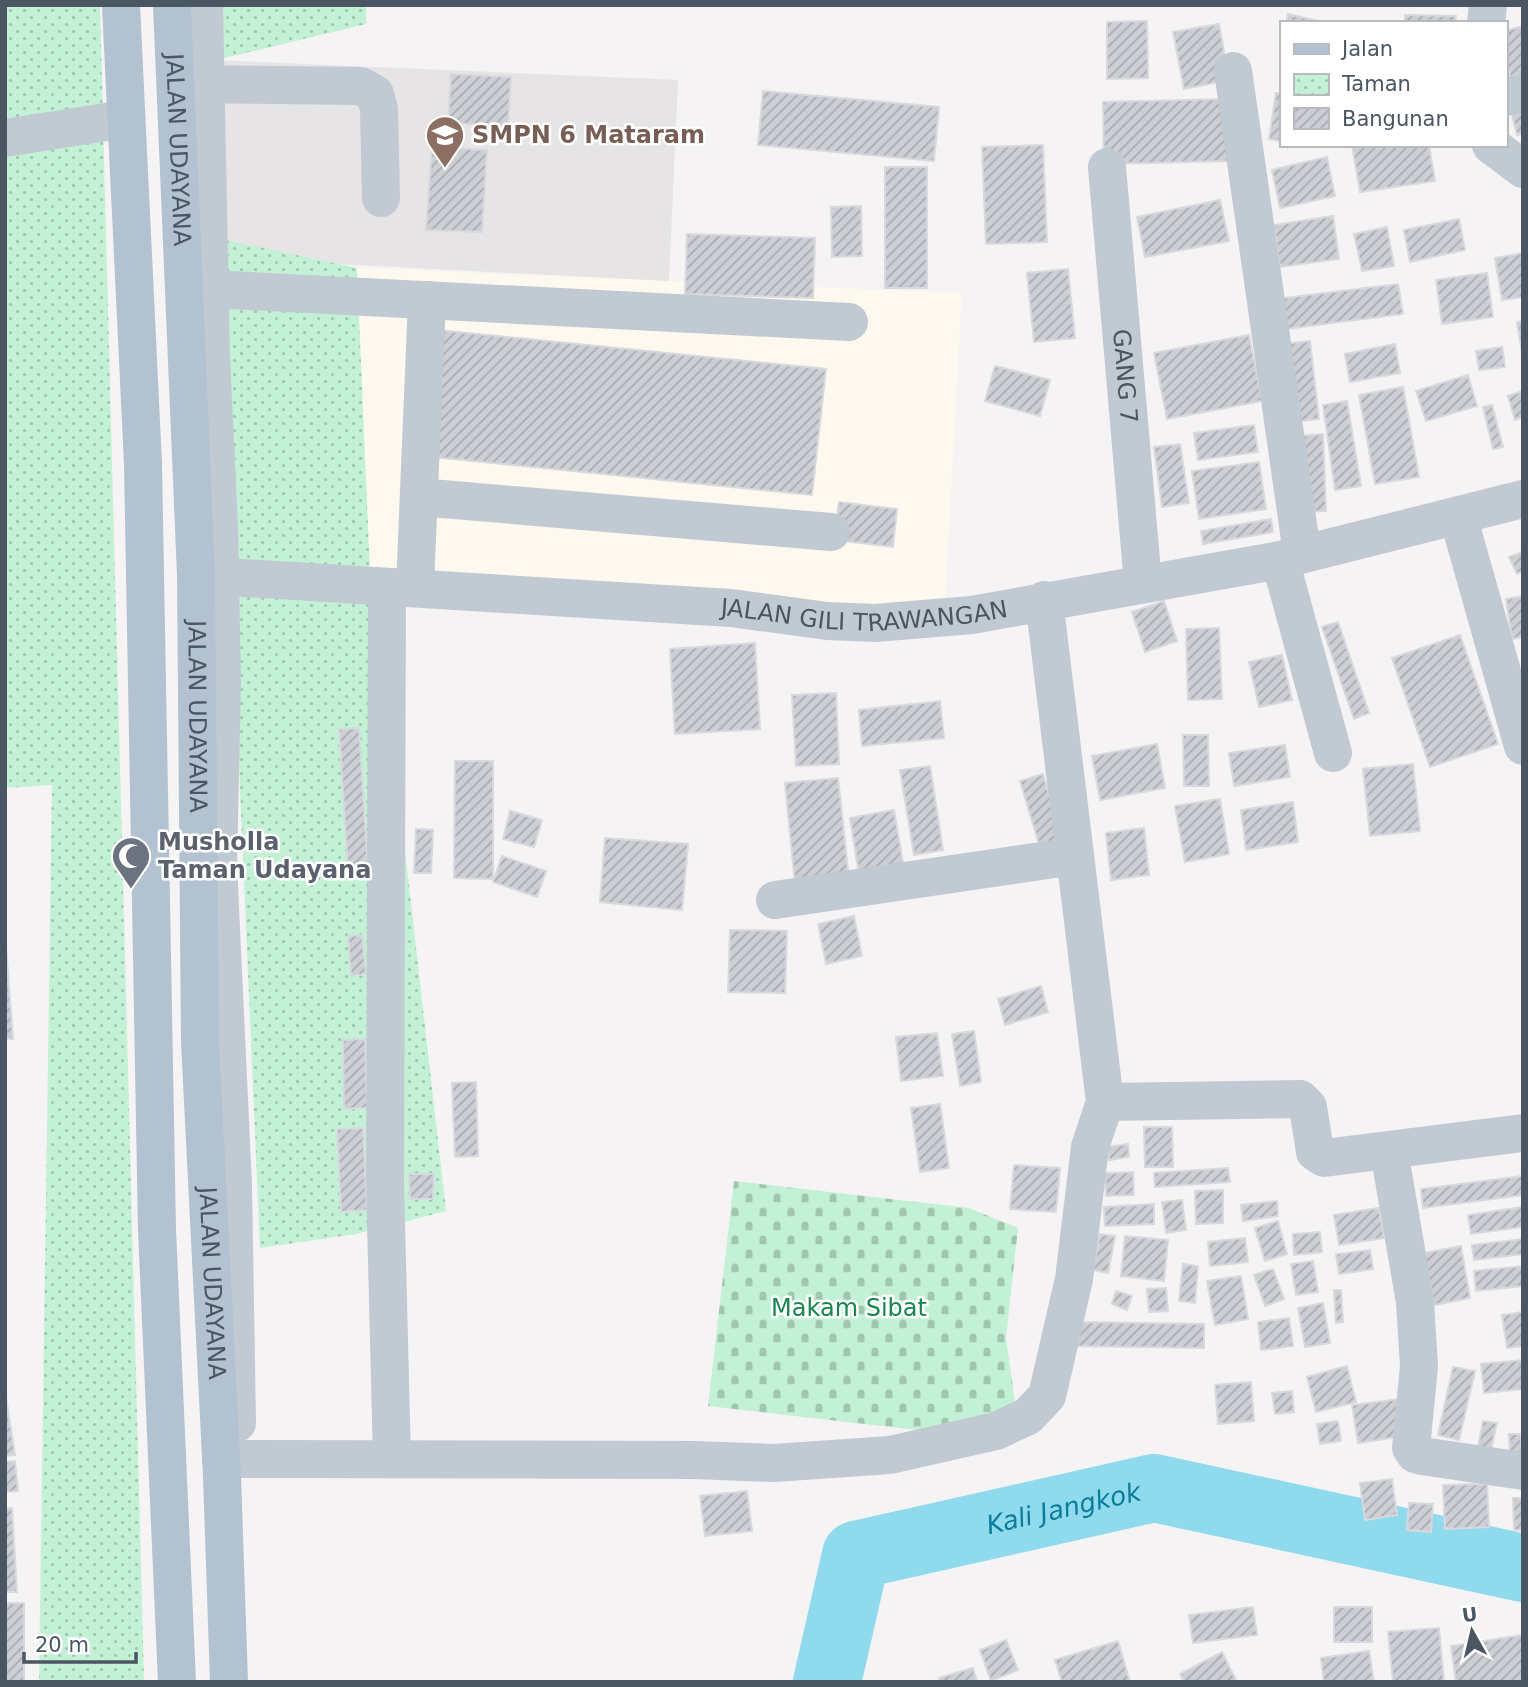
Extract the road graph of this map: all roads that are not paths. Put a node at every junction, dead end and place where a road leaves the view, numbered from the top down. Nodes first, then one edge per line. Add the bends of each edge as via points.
1 (121, 5) edge
2 (172, 5) edge
3 (204, 5) edge
4 (1233, 71) dead end
5 (192, 83) junction
6 (125, 119) junction
7 (5, 138) edge
8 (1494, 147) edge
9 (1107, 167) dead end
10 (1523, 169) edge
11 (381, 198) dead end
12 (197, 291) junction
13 (427, 300) junction
14 (849, 322) dead end
15 (419, 497) junction
16 (1523, 499) edge
17 (1458, 516) junction
18 (831, 532) dead end
19 (1291, 557) junction
20 (207, 576) junction
21 (1143, 584) junction
22 (401, 587) junction
23 (1044, 600) junction
24 (1523, 746) edge
25 (1333, 754) dead end
26 (1075, 856) junction
27 (775, 900) dead end
28 (1105, 1102) junction
29 (1523, 1133) edge
30 (1389, 1151) junction
31 (392, 1458) junction
32 (233, 1463) junction
33 (1523, 1471) edge
34 (170, 1480) junction
35 (177, 1682) edge
36 (229, 1682) edge
37 (246, 1682) edge

1 - 6 main road, JALAN UDAYANA
2 - 5 main road, JALAN UDAYANA
3 - 5 street
4 - 19 street
5 - 11 street via 361,86 375,94
5 - 12 main road, JALAN UDAYANA
6 - 7 street
6 - 34 main road, JALAN UDAYANA via 143,464 153,1081
8 - 10 street
9 - 21 street, GANG 7
12 - 13 street
12 - 20 main road, JALAN UDAYANA
13 - 14 street
13 - 15 street
15 - 18 street
15 - 22 street
16 - 17 street, JALAN GILI TRAWANGAN
17 - 19 street, JALAN GILI TRAWANGAN
17 - 24 street
19 - 21 street, JALAN GILI TRAWANGAN
19 - 25 street
20 - 22 street, JALAN GILI TRAWANGAN
20 - 32 main road, JALAN UDAYANA via 200,1042
21 - 23 street, JALAN GILI TRAWANGAN
22 - 23 street, JALAN GILI TRAWANGAN via 731,608 875,623 972,615
22 - 31 street via 385,1183
23 - 26 street
26 - 27 street
26 - 28 street
28 - 30 street via 1300,1099 1308,1107 1315,1152 1320,1157
28 - 31 street via 1090,1147 1074,1279 1047,1396 1028,1416 996,1431 890,1455 837,1460
29 - 30 street
30 - 33 street via 1415,1302 1419,1366 1411,1448 1422,1456
31 - 32 street
32 - 34 main road
32 - 36 main road, JALAN UDAYANA
32 - 37 street
34 - 35 main road, JALAN UDAYANA

